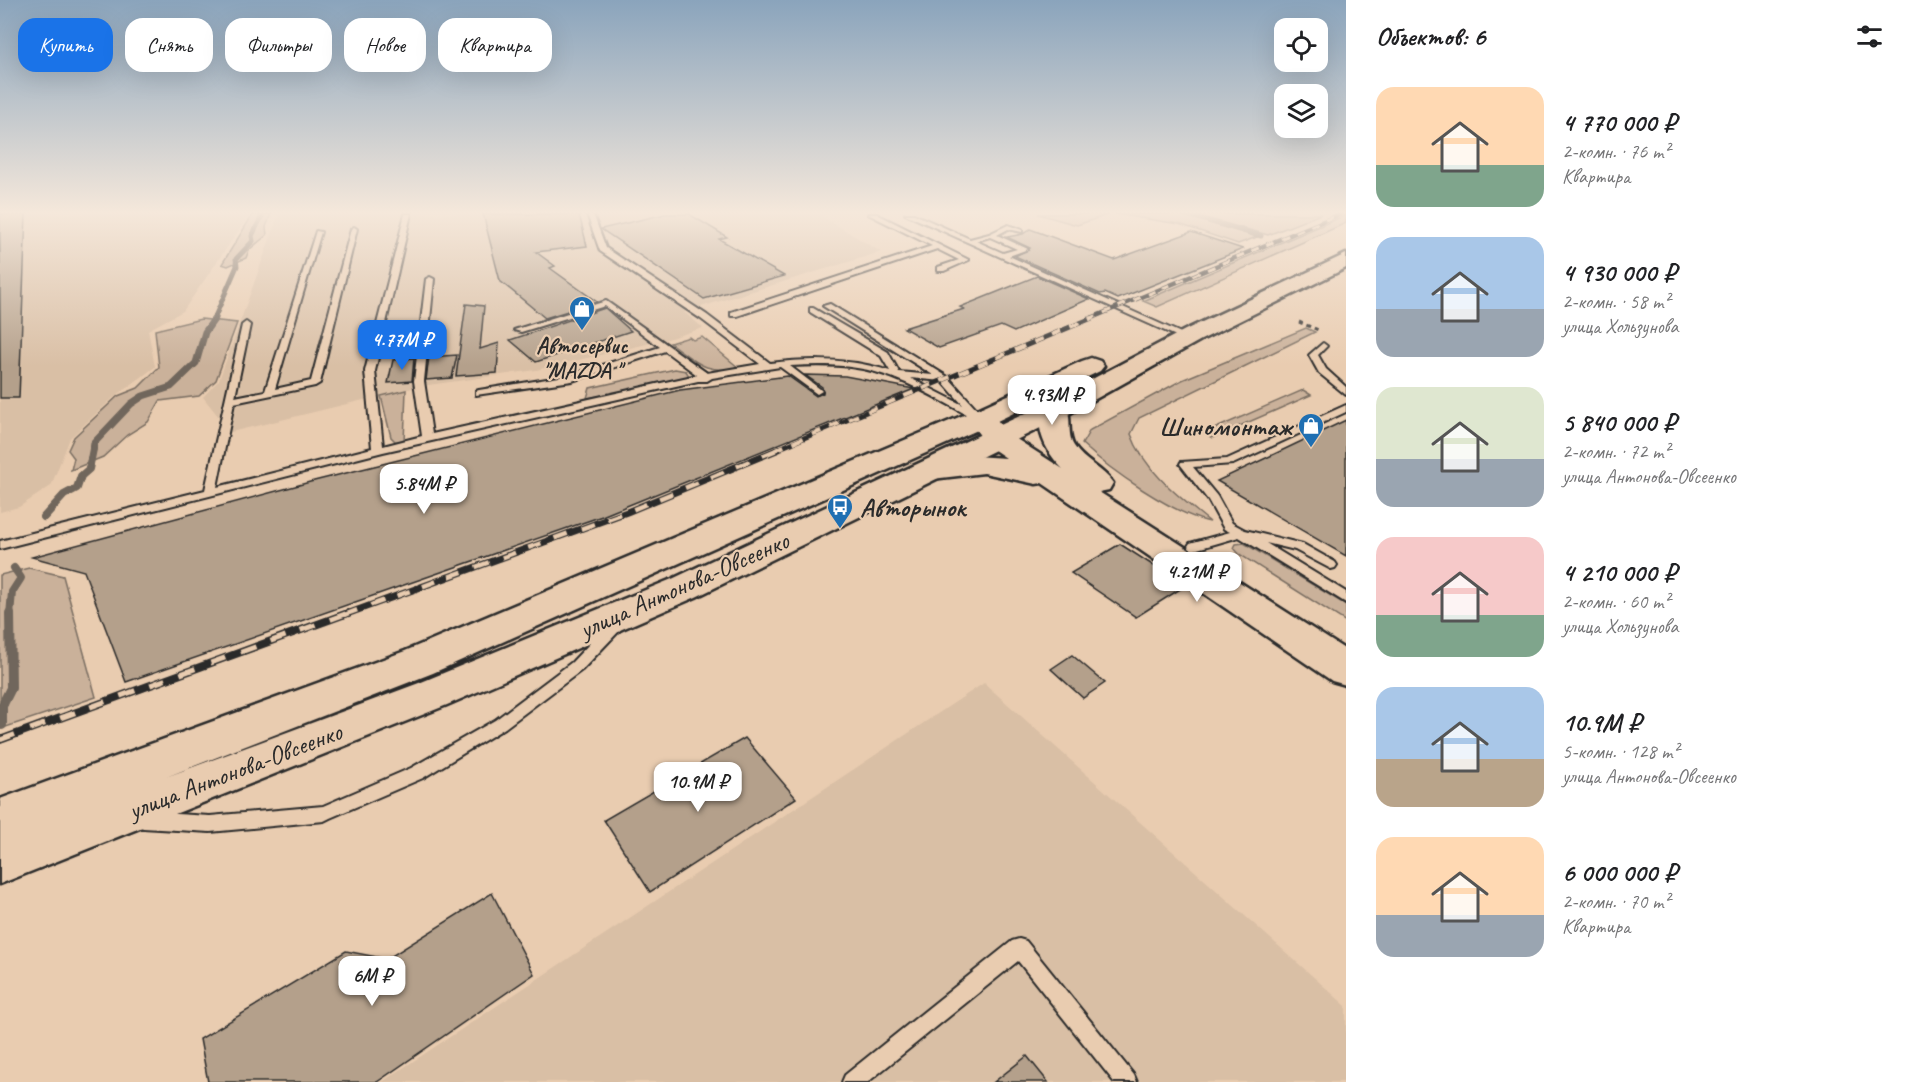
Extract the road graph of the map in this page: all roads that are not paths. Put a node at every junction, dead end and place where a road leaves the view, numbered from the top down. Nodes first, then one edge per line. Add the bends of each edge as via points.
1 (308, 264) edge
2 (345, 264) edge
3 (396, 264) edge
4 (626, 264) edge
5 (884, 264) edge
6 (953, 264) edge
7 (1019, 264) edge
8 (1296, 264) edge
9 (1339, 264) edge
10 (941, 269) dead end
11 (430, 279) dead end
12 (827, 306) dead end
13 (813, 310) dead end
14 (734, 314) dead end
15 (246, 325) dead end
16 (1163, 327) junction
17 (518, 330) dead end
18 (1188, 338) junction
19 (1323, 346) dead end
20 (667, 348) junction
21 (767, 365) junction
22 (783, 365) junction
23 (896, 374) junction
24 (707, 378) junction
25 (945, 380) junction
26 (818, 391) dead end
27 (1346, 392) edge
28 (268, 393) junction
29 (479, 393) dead end
30 (230, 401) junction
31 (1346, 408) edge
32 (1055, 410) junction
33 (997, 429) junction
34 (427, 438) junction
35 (378, 451) junction
36 (932, 470) junction
37 (1088, 488) junction
38 (210, 493) junction
39 (1242, 534) junction
40 (0, 545) edge
41 (1194, 546) junction
42 (1331, 565) dead end
43 (1346, 598) edge
44 (629, 611) junction
45 (1346, 644) edge
46 (1346, 670) edge
47 (112, 818) junction
48 (0, 820) edge
49 (0, 861) edge
50 (852, 1082) edge
51 (1127, 1082) edge

1 - 28 lane
2 - 28 lane via 315,383
3 - 35 lane via 370,371
4 - 21 lane
5 - 14 lane
6 - 10 lane
7 - 16 lane via 1061,286
8 - 16 main road, улица Антонова-Овсеенко
9 - 18 main road, улица Антонова-Овсеенко
11 - 34 lane via 419,381
12 - 25 lane
13 - 23 lane via 885,354
15 - 30 lane
16 - 18 lane
16 - 33 main road, улица Антонова-Овсеенко via 1065,380
17 - 20 lane via 606,303
18 - 32 main road, улица Антонова-Овсеенко
19 - 27 lane via 1313,355 1322,371
20 - 24 lane
20 - 29 lane via 572,378
21 - 22 lane
21 - 24 lane
22 - 23 lane via 849,364
22 - 26 lane
23 - 25 lane
23 - 33 lane
24 - 34 lane
25 - 33 lane
28 - 30 lane
30 - 38 lane
31 - 39 lane via 1229,462 1185,464 1228,526
32 - 33 main road, улица Антонова-Овсеенко
32 - 37 main road via 1052,431 1061,452
33 - 36 main road, улица Антонова-Овсеенко
33 - 37 main road
33 - 48 main road, улица Антонова-Овсеенко via 419,662
34 - 35 lane
35 - 38 lane
36 - 37 main road via 976,462 1005,465
36 - 44 main road, улица Антонова-Овсеенко
37 - 41 main road
37 - 46 main road
38 - 40 lane
39 - 41 lane
39 - 42 lane via 1299,547
39 - 43 lane
41 - 45 main road
44 - 47 main road, улица Антонова-Овсеенко via 433,694
44 - 47 lane via 577,666 500,724 417,773 324,813 210,824
47 - 49 main road, улица Антонова-Овсеенко
50 - 51 lane via 1019,948

